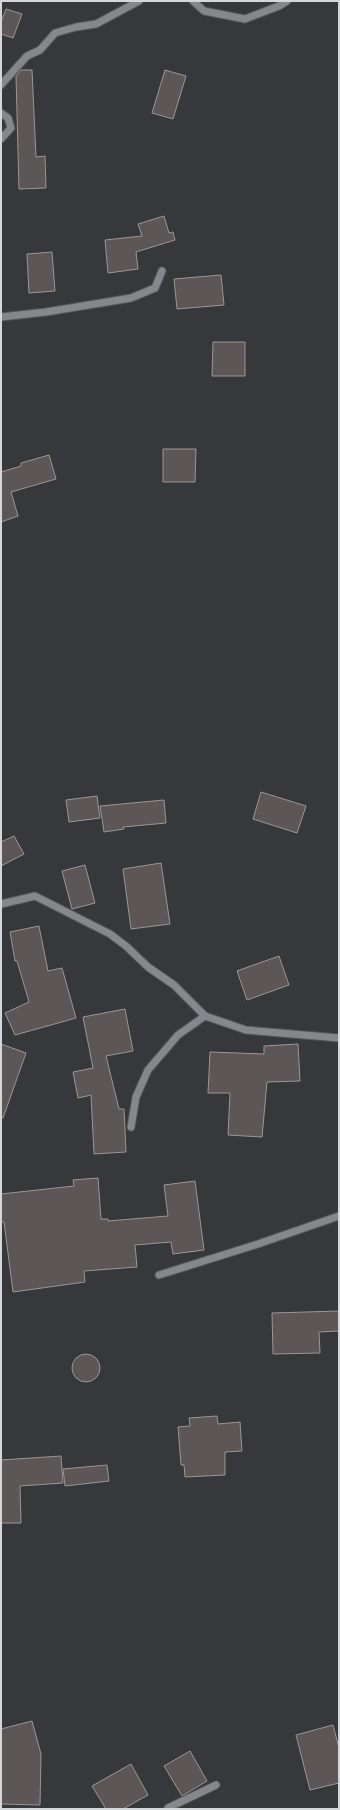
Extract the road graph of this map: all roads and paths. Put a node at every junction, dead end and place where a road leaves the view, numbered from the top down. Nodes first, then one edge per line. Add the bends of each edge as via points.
1 (139, 1) edge
2 (193, 1) edge
3 (287, 1) edge
4 (1, 85) edge
5 (1, 113) edge
6 (1, 139) edge
7 (162, 271) dead end
8 (1, 317) edge
9 (1, 904) edge
10 (205, 1016) junction
11 (339, 1038) edge
12 (131, 1127) dead end
13 (339, 1216) edge
14 (159, 1275) dead end
15 (216, 1785) dead end
16 (168, 1808) dead end

1 - 4 street via 96,24 55,33 40,50 27,56
2 - 3 street via 204,11 244,19
5 - 6 street via 8,118 10,128
7 - 8 street via 155,288 131,298
9 - 10 street via 35,896 110,934 148,967 174,985
10 - 11 street via 246,1030
10 - 12 street via 178,1035 148,1070 136,1096
13 - 14 street
15 - 16 street

